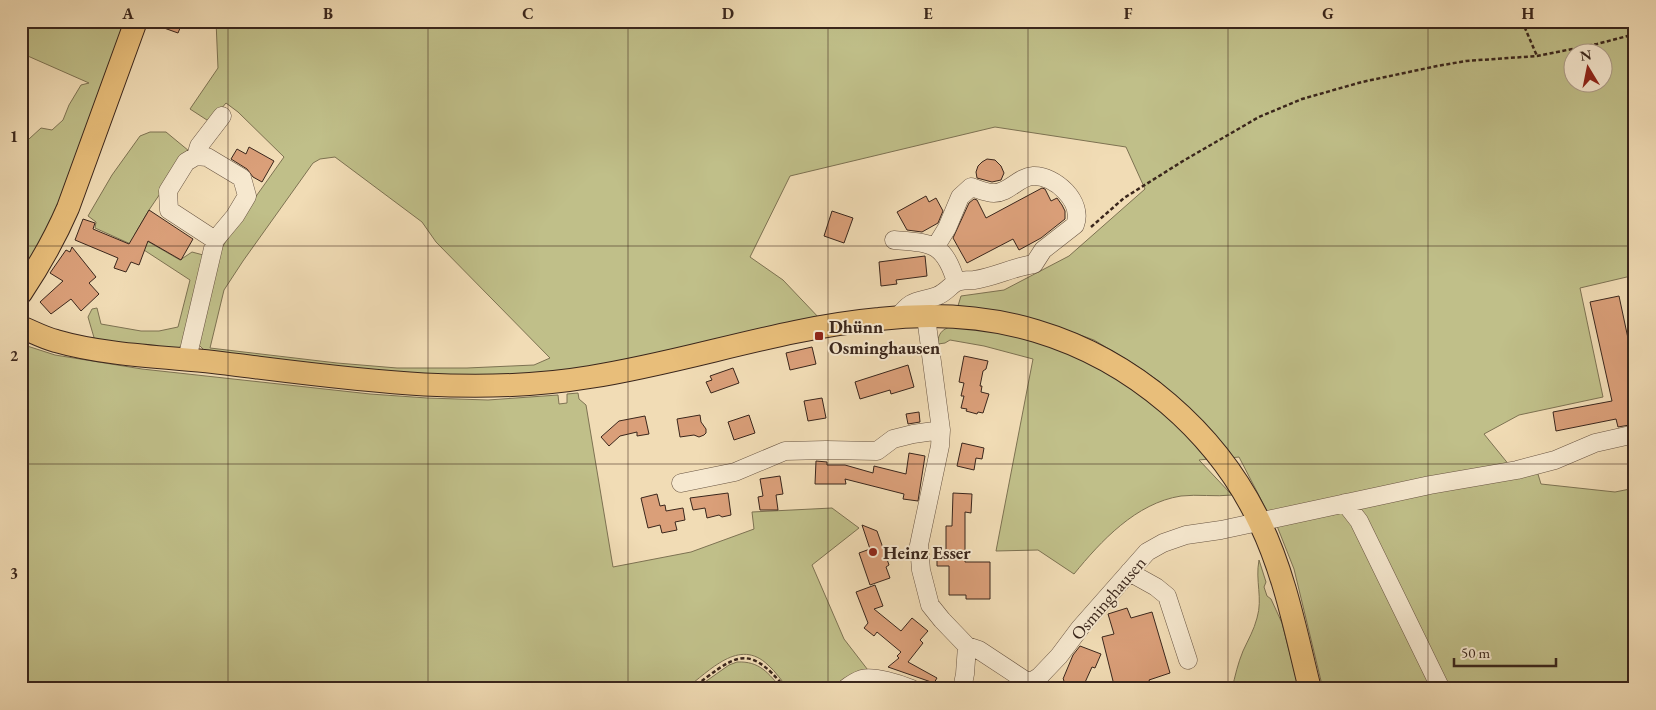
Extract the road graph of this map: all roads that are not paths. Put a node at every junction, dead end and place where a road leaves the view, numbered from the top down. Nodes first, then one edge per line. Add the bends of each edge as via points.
1 (136, 21) edge
2 (222, 116) dead end
3 (196, 156) junction
4 (215, 240) junction
5 (894, 240) dead end
6 (936, 246) junction
7 (956, 282) junction
8 (21, 293) edge
9 (898, 317) junction
10 (926, 317) junction
11 (21, 327) edge
12 (187, 359) junction
13 (941, 430) junction
14 (1635, 434) edge
15 (681, 483) dead end
16 (1345, 504) junction
17 (1260, 522) junction
18 (1129, 572) junction
19 (967, 646) junction
20 (1188, 660) dead end
21 (1030, 686) edge
22 (845, 689) edge
23 (912, 689) edge
24 (962, 689) edge
25 (1310, 689) edge
26 (1441, 689) edge

1 - 8 main road via 62,222 41,264
2 - 3 street
3 - 4 street via 186,162 168,191 169,210
3 - 4 street via 207,157 242,178 248,196
4 - 12 street
5 - 6 street
6 - 7 street via 953,269
6 - 7 street via 960,198 971,187 1002,192 1032,176 1049,179 1064,189 1072,200 1077,219 1074,225 1042,250 1034,264
7 - 9 street via 938,296 916,300
9 - 10 main road
9 - 12 main road via 834,324 618,372 518,385 417,384
10 - 13 street, Osminghausen
10 - 17 main road via 972,318 1035,331 1085,350 1135,379 1179,412 1223,461
11 - 12 main road via 72,345
13 - 15 street via 893,439 877,451 785,451 735,472
13 - 19 street, Osminghausen via 919,545 920,570 930,605
14 - 16 street, Osminghausen via 1595,443 1540,465
16 - 17 street, Osminghausen
16 - 26 street via 1359,521
17 - 18 street, Osminghausen via 1162,543 1147,552
17 - 25 main road via 1286,594
18 - 20 street via 1167,596
18 - 21 street, Osminghausen
19 - 21 street, Osminghausen via 979,650
19 - 24 street
22 - 23 street via 868,678

